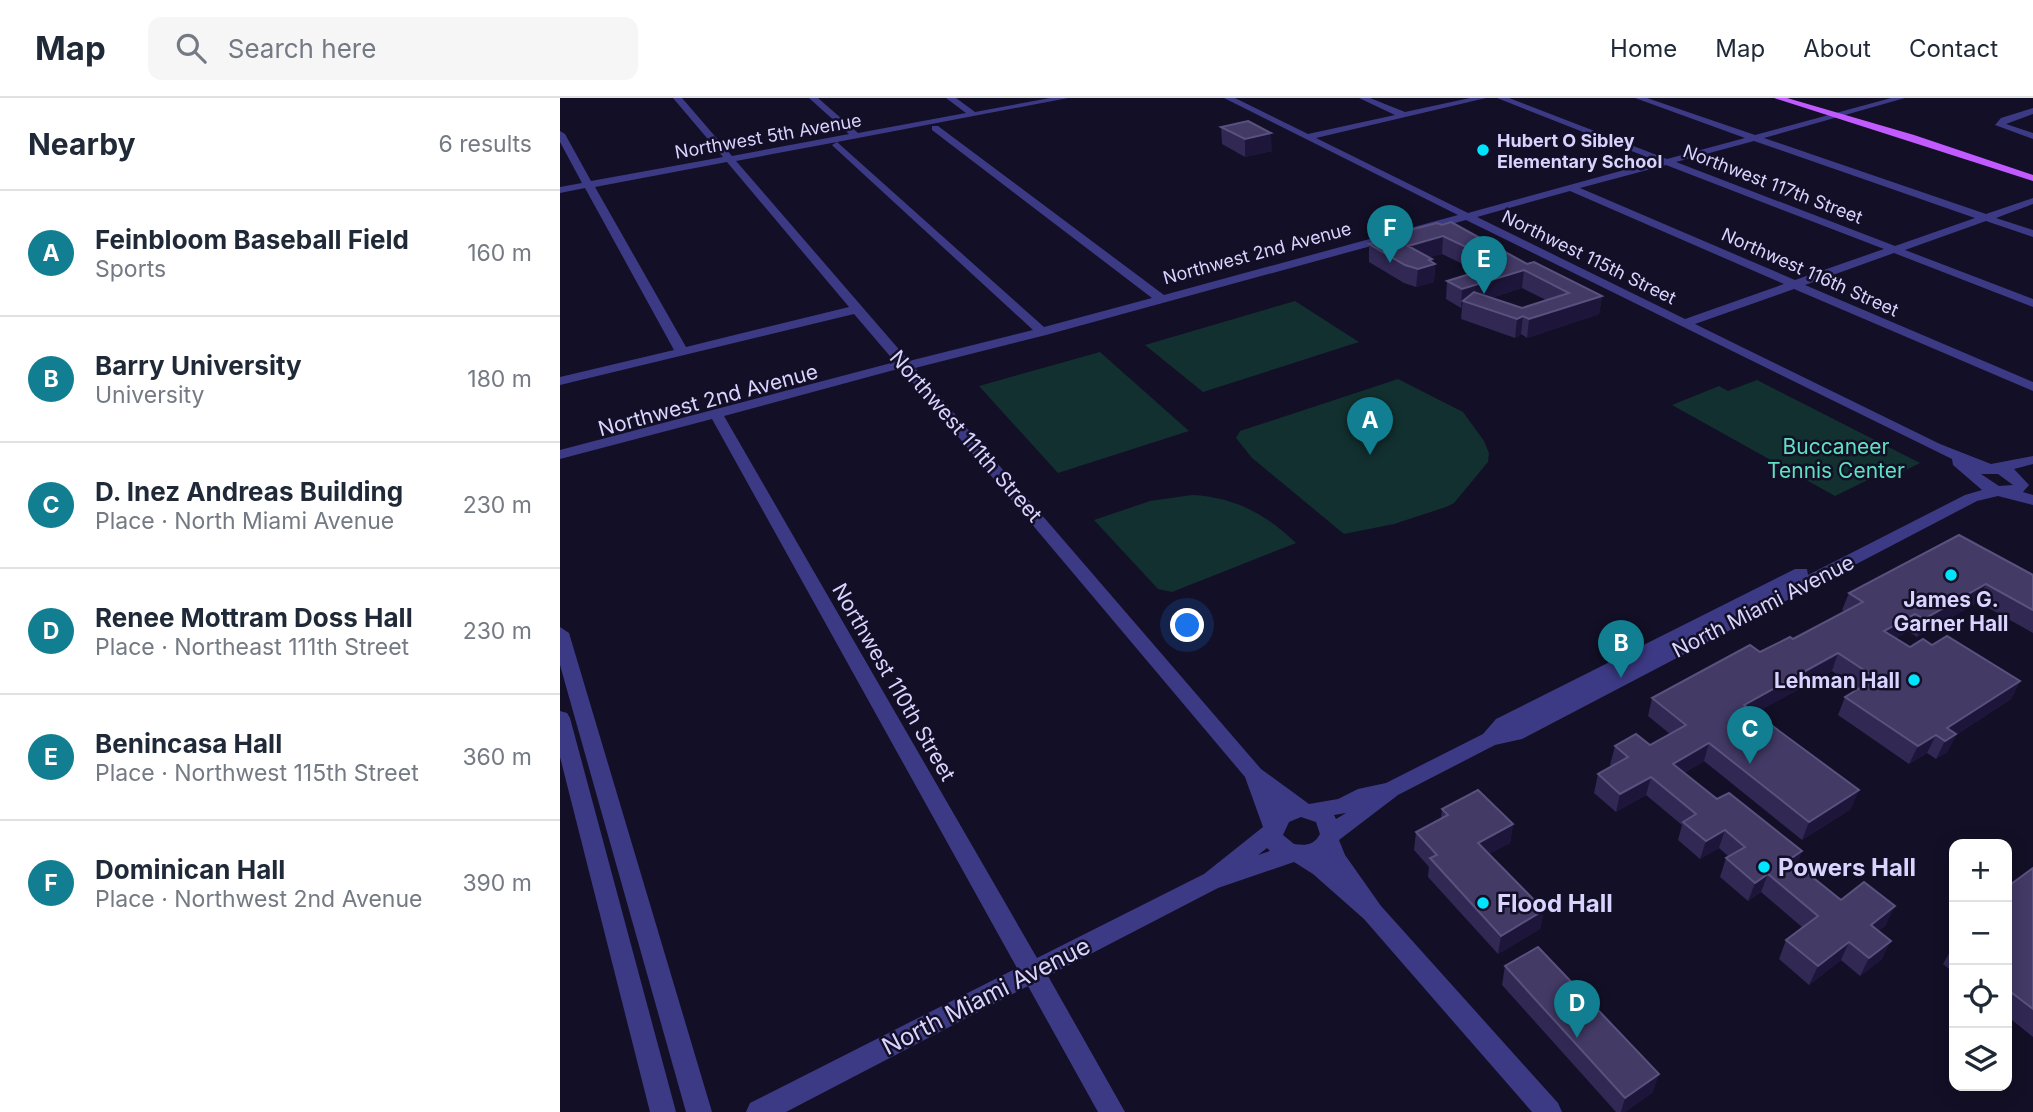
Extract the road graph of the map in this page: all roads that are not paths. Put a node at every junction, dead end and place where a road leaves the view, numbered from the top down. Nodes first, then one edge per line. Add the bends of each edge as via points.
1 (677, 98) edge
2 (813, 98) edge
3 (950, 98) edge
4 (1064, 98) edge
5 (1228, 98) edge
6 (1363, 98) edge
7 (1482, 98) edge
8 (1501, 98) edge
9 (1639, 98) edge
10 (1779, 98) edge
11 (1901, 98) edge
12 (2033, 111) edge
13 (973, 114) junction
14 (1403, 115) junction
15 (1837, 116) junction
16 (935, 128) dead end
17 (560, 134) edge
18 (856, 135) junction
19 (1306, 136) junction
20 (2033, 136) edge
21 (1757, 139) junction
22 (837, 145) dead end
23 (729, 159) junction
24 (1670, 163) junction
25 (2033, 178) edge
26 (588, 185) junction
27 (1573, 189) junction
28 (560, 190) edge
29 (2033, 201) edge
30 (1468, 217) junction
31 (1985, 218) junction
32 (2033, 234) edge
33 (1892, 249) junction
34 (1792, 283) junction
35 (1161, 299) junction
36 (2033, 303) edge
37 (858, 309) junction
38 (1685, 323) junction
39 (1042, 332) junction
40 (682, 352) junction
41 (906, 366) junction
42 (560, 381) edge
43 (2033, 387) edge
44 (718, 416) junction
45 (560, 455) edge
46 (2033, 460) edge
47 (560, 462) edge
48 (2033, 469) edge
49 (1984, 473) junction
50 (2016, 488) edge
51 (2033, 500) edge
52 (1836, 562) junction
53 (560, 633) edge
54 (583, 711) junction
55 (560, 719) edge
56 (1254, 774) junction
57 (1391, 790) junction
58 (1306, 810) junction
59 (616, 827) junction
60 (1273, 829) junction
61 (591, 837) junction
62 (1330, 838) junction
63 (1297, 854) junction
64 (1212, 880) junction
65 (1372, 912) junction
66 (656, 964) junction
67 (1033, 972) junction
68 (628, 978) junction
69 (663, 1112) edge
70 (699, 1112) edge
71 (759, 1112) edge
72 (1112, 1112) edge
73 (1549, 1112) edge

1 - 23 street, Northwest 111th Street
2 - 18 street
3 - 13 street
4 - 13 street, Northwest 5th Avenue
5 - 19 street, Northwest 115th Street
6 - 14 street
7 - 14 street
8 - 24 street, Northwest 117th Street
9 - 21 street
10 - 15 main road
11 - 15 street, Northwest 2nd Avenue
12 - 20 street via 2000,125
13 - 18 street, Northwest 5th Avenue
14 - 19 street
15 - 21 street, Northwest 2nd Avenue
15 - 25 main road
16 - 35 street
17 - 26 street
18 - 23 street, Northwest 5th Avenue
19 - 30 street, Northwest 115th Street
21 - 24 street, Northwest 2nd Avenue
21 - 31 street
22 - 39 street
23 - 26 street, Northwest 5th Avenue
23 - 37 street, Northwest 111th Street
24 - 27 street, Northwest 2nd Avenue
24 - 33 street, Northwest 117th Street
26 - 28 street, Northwest 5th Avenue
26 - 40 street
27 - 30 street, Northwest 2nd Avenue
27 - 34 street, Northwest 116th Street
29 - 31 street
30 - 35 street, Northwest 2nd Avenue
30 - 38 street, Northwest 115th Street
31 - 32 street
31 - 33 street
33 - 34 street
33 - 36 street, Northwest 117th Street
34 - 38 street
34 - 43 street, Northwest 116th Street
35 - 39 street, Northwest 2nd Avenue
37 - 40 street
37 - 41 street, Northwest 111th Street
38 - 49 street, Northwest 115th Street
39 - 41 street, Northwest 2nd Avenue
40 - 42 street
41 - 44 street, Northwest 2nd Avenue
41 - 56 street, Northwest 111th Street
44 - 45 street, Northwest 2nd Avenue
44 - 47 street, Northwest 2nd Avenue
44 - 67 street, Northwest 110th Street
46 - 49 street, North Miami Avenue
48 - 50 street, North Miami Avenue
49 - 50 street
49 - 50 street
49 - 52 street, North Miami Avenue via 1967,489
50 - 51 street
50 - 52 street, North Miami Avenue via 1978,495
52 - 57 street, North Miami Avenue via 1656,654 1515,734 1490,739
53 - 54 street
54 - 55 street
54 - 59 street
55 - 61 street
56 - 58 street, Northwest 111th Street
56 - 60 street, Northwest 111th Street
57 - 58 street, North Miami Avenue via 1342,806
57 - 62 street, North Miami Avenue
58 - 60 street via 1281,816
58 - 62 street via 1324,817
59 - 61 street
59 - 66 street
60 - 63 street via 1277,845
60 - 64 street, North Miami Avenue via 1256,848 1230,862
61 - 68 street
62 - 63 street via 1317,852
62 - 65 street via 1336,859 1366,895
63 - 64 street, North Miami Avenue
63 - 65 street via 1323,867 1354,901
64 - 67 street, North Miami Avenue
65 - 73 street
66 - 68 street
66 - 70 street
67 - 71 street, North Miami Avenue
67 - 72 street, Northwest 110th Street
68 - 69 street

